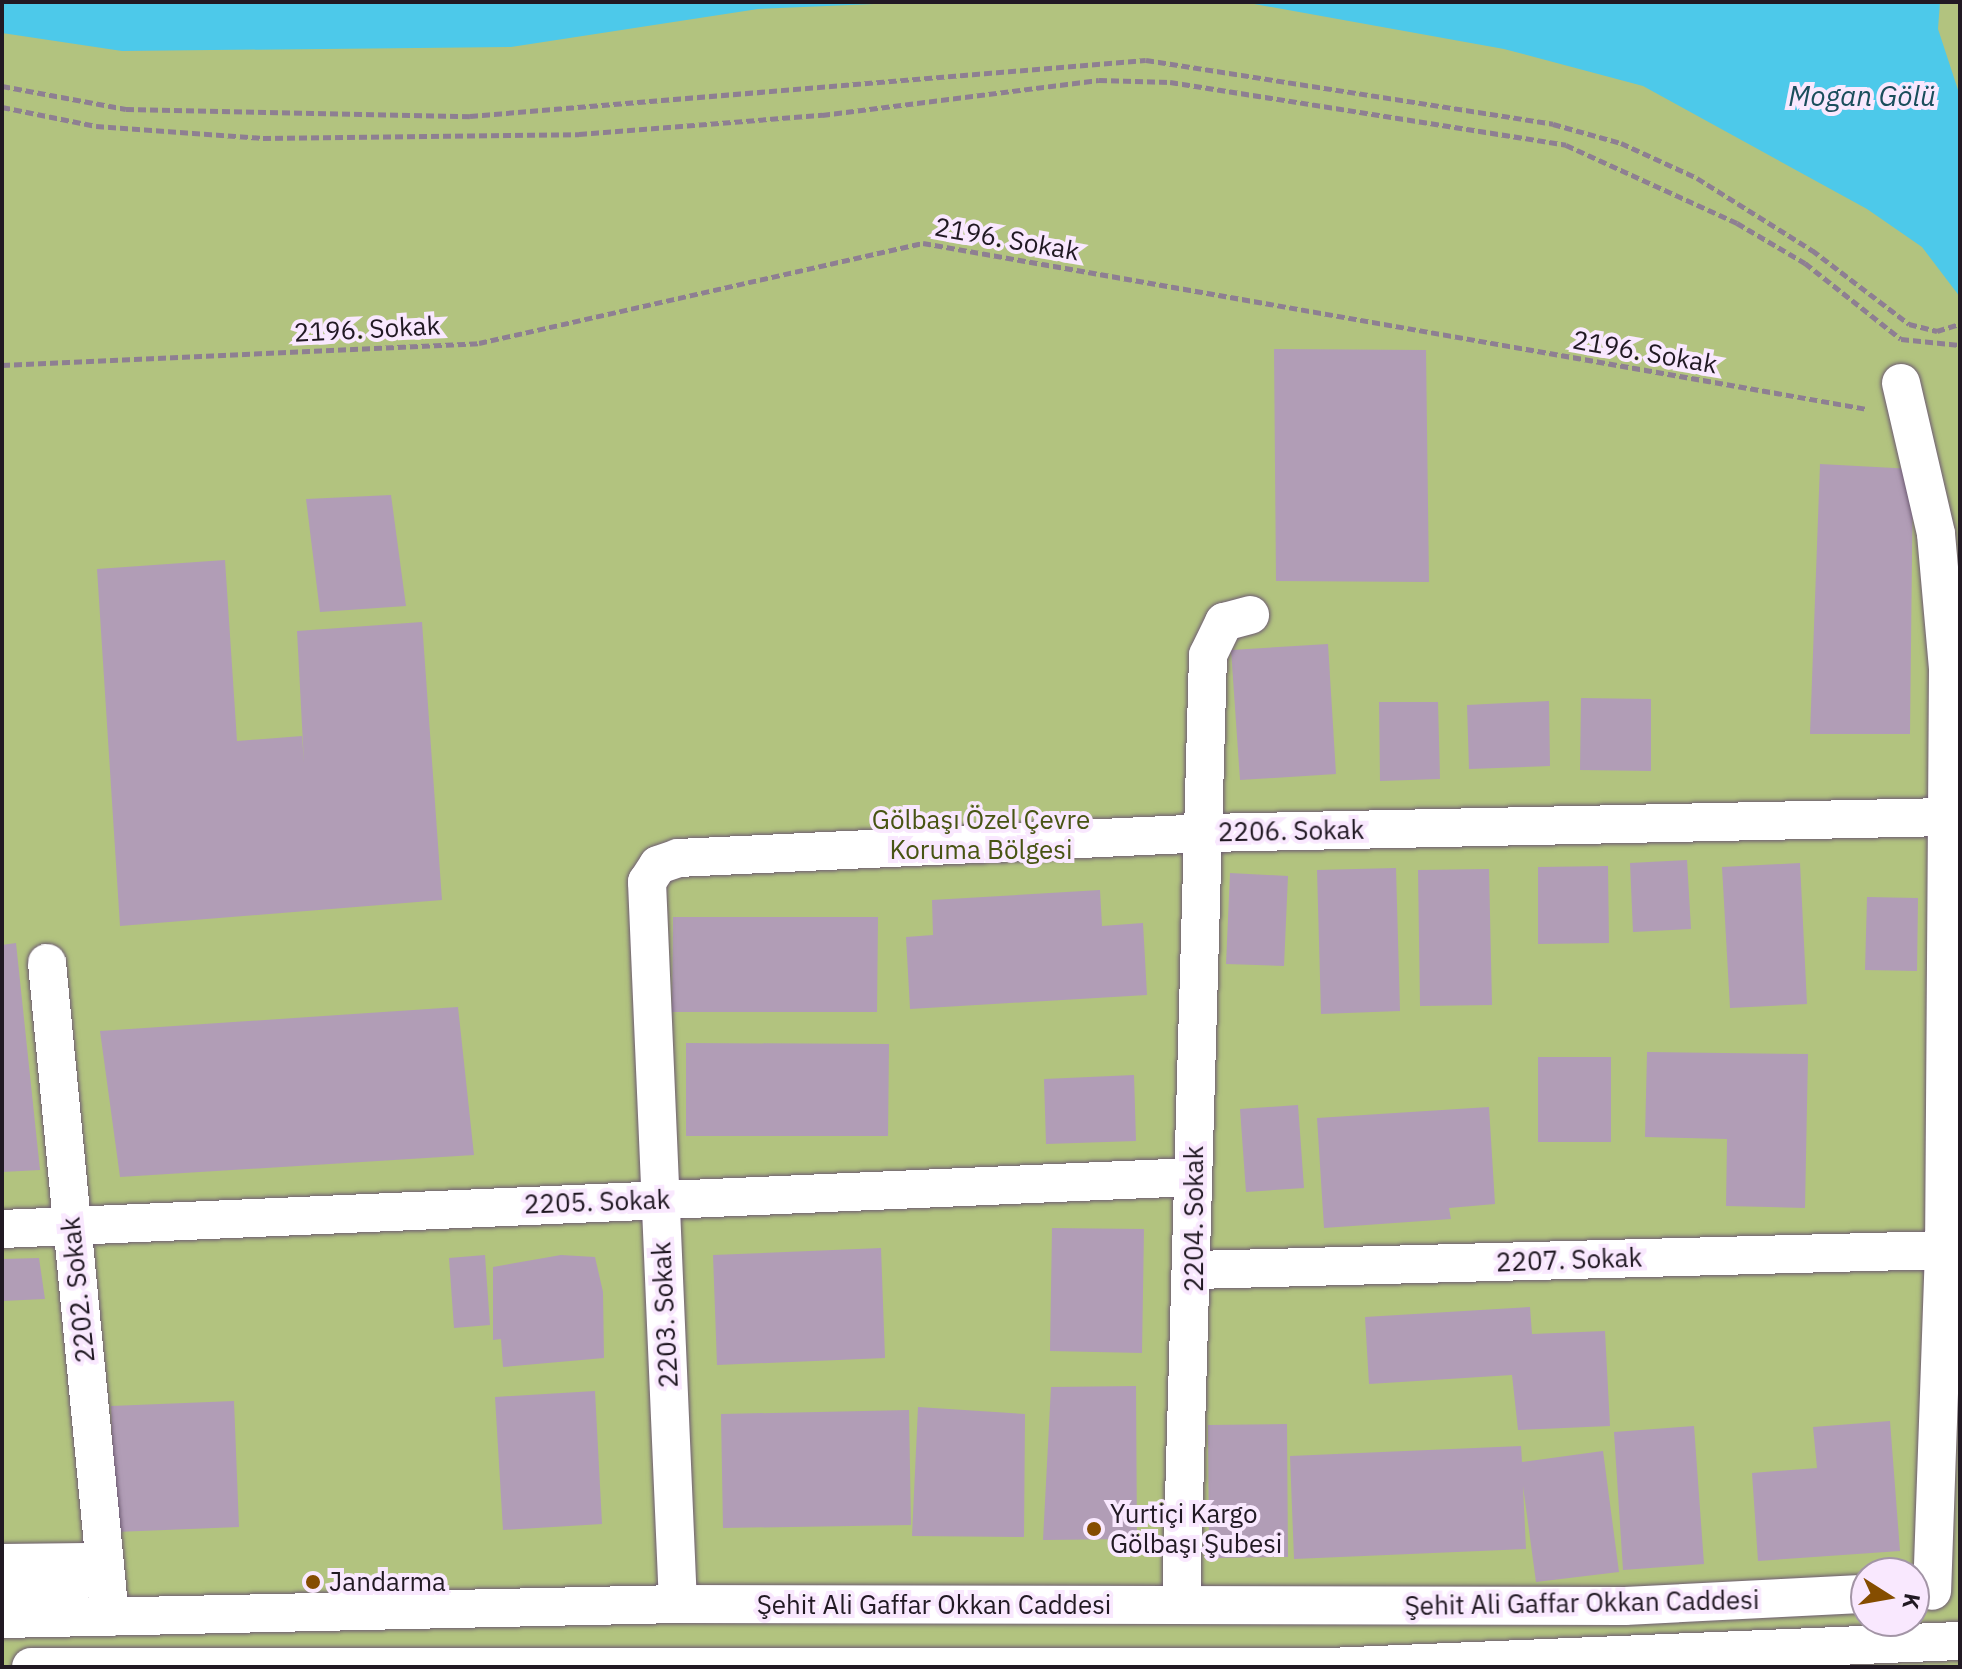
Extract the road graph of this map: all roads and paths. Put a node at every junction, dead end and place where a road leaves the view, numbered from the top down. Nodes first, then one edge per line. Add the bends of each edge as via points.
1 (2, 86) edge
2 (2, 107) edge
3 (1960, 324) edge
4 (1960, 345) edge
5 (2, 365) edge
6 (1905, 400) joint
7 (1948, 528) edge
8 (1250, 615) dead end
9 (1946, 817) junction
10 (1208, 833) junction
11 (647, 882) joint
12 (47, 963) dead end
13 (1193, 1177) junction
14 (660, 1200) junction
15 (71, 1227) junction
16 (2, 1229) edge
17 (1944, 1250) junction
18 (1195, 1270) junction
19 (2, 1563) edge
20 (1935, 1590) edge
21 (2, 1592) edge
22 (1850, 1595) edge
23 (678, 1604) junction
24 (1181, 1605) junction
25 (110, 1617) junction
26 (2, 1619) edge
27 (1960, 1641) edge
28 (1893, 1656) edge
29 (192, 1665) edge
30 (31, 1667) edge
31 (1328, 1667) edge

1 - 3 path via 126,109 470,116 1146,60 1553,124 1621,143 1697,178 1812,250 1909,324 1937,331
2 - 4 path via 96,126 263,138 579,134 822,115 1099,80 1170,82 1566,145 1737,223 1805,263 1901,339
5 - 6 path, 2196. Sokak via 479,343 923,243
6 - 7 street
7 - 9 street
8 - 10 street, 2204. Sokak via 1224,622 1208,655
9 - 10 street, 2206. Sokak
9 - 17 street
10 - 11 street, 2206. Sokak via 678,858 658,865
10 - 13 street, 2204. Sokak
11 - 14 street, 2203. Sokak
12 - 15 street, 2202. Sokak
13 - 14 street, 2205. Sokak
13 - 18 street, 2204. Sokak
14 - 15 street, 2205. Sokak
14 - 23 street, 2203. Sokak
15 - 16 street, 2205. Sokak
15 - 25 street, 2202. Sokak
17 - 18 street, 2207. Sokak
17 - 20 street
18 - 24 street, 2204. Sokak
19 - 21 street via 88,1562 70,1592
22 - 24 street, Şehit Ali Gaffar Okkan Caddesi via 1625,1606
23 - 24 street, Şehit Ali Gaffar Okkan Caddesi
23 - 25 street, Şehit Ali Gaffar Okkan Caddesi
25 - 26 street, Şehit Ali Gaffar Okkan Caddesi
27 - 28 street, Şehit Ali Gaffar Okkan Caddesi
28 - 31 street, Şehit Ali Gaffar Okkan Caddesi
29 - 30 street, Şehit Ali Gaffar Okkan Caddesi
29 - 31 street, Şehit Ali Gaffar Okkan Caddesi

